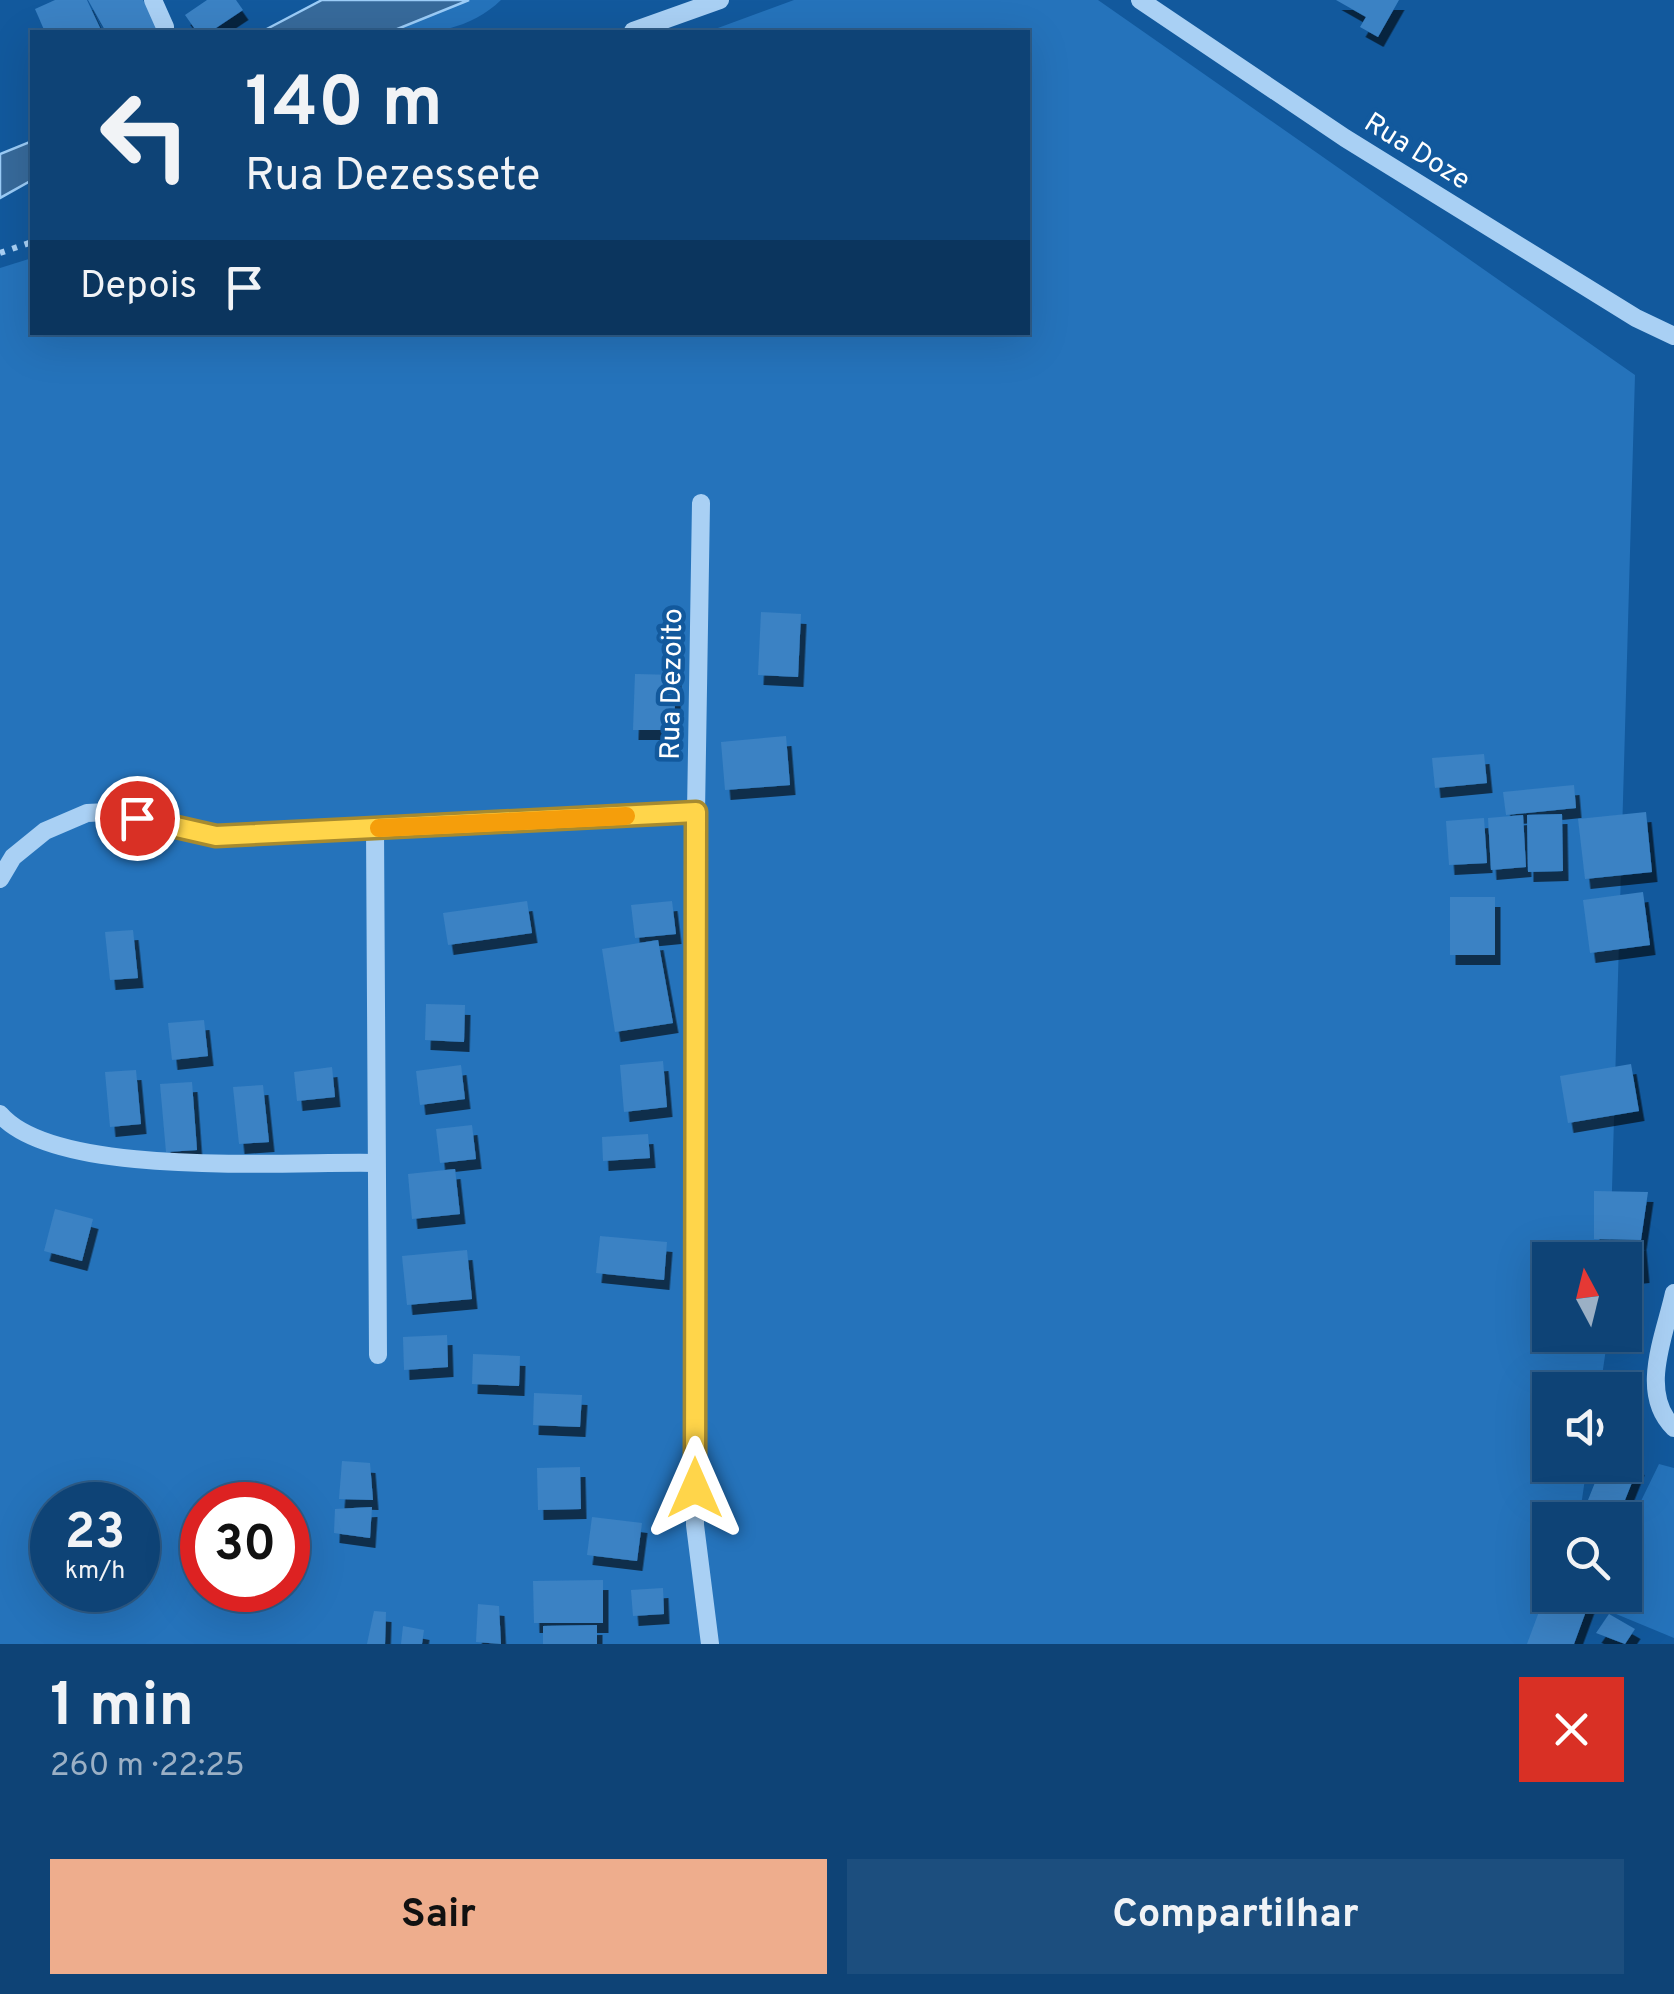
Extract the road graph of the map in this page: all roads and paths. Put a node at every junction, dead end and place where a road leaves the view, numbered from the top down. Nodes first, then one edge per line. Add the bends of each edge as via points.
1 (153, 0) edge
2 (720, 0) edge
3 (1140, 0) edge
4 (165, 26) dead end
5 (632, 30) edge
6 (30, 243) edge
7 (0, 253) edge
8 (1674, 336) edge
9 (701, 504) dead end
10 (696, 812) junction
11 (375, 828) junction
12 (0, 879) edge
13 (0, 1114) edge
14 (375, 1163) junction
15 (1674, 1293) edge
16 (378, 1355) dead end
17 (1674, 1428) edge
18 (710, 1644) edge

1 - 4 street
2 - 5 street
3 - 8 street, Rua Doze via 1361,148
6 - 7 path
9 - 10 street, Rua Dezoito
10 - 11 street
10 - 18 street, Rua Dezoito via 695,1526
11 - 12 street via 216,836 88,813 45,831 12,857
11 - 14 street
13 - 14 street via 39,1141 90,1154
14 - 16 street
15 - 17 street via 1654,1384 1658,1405

